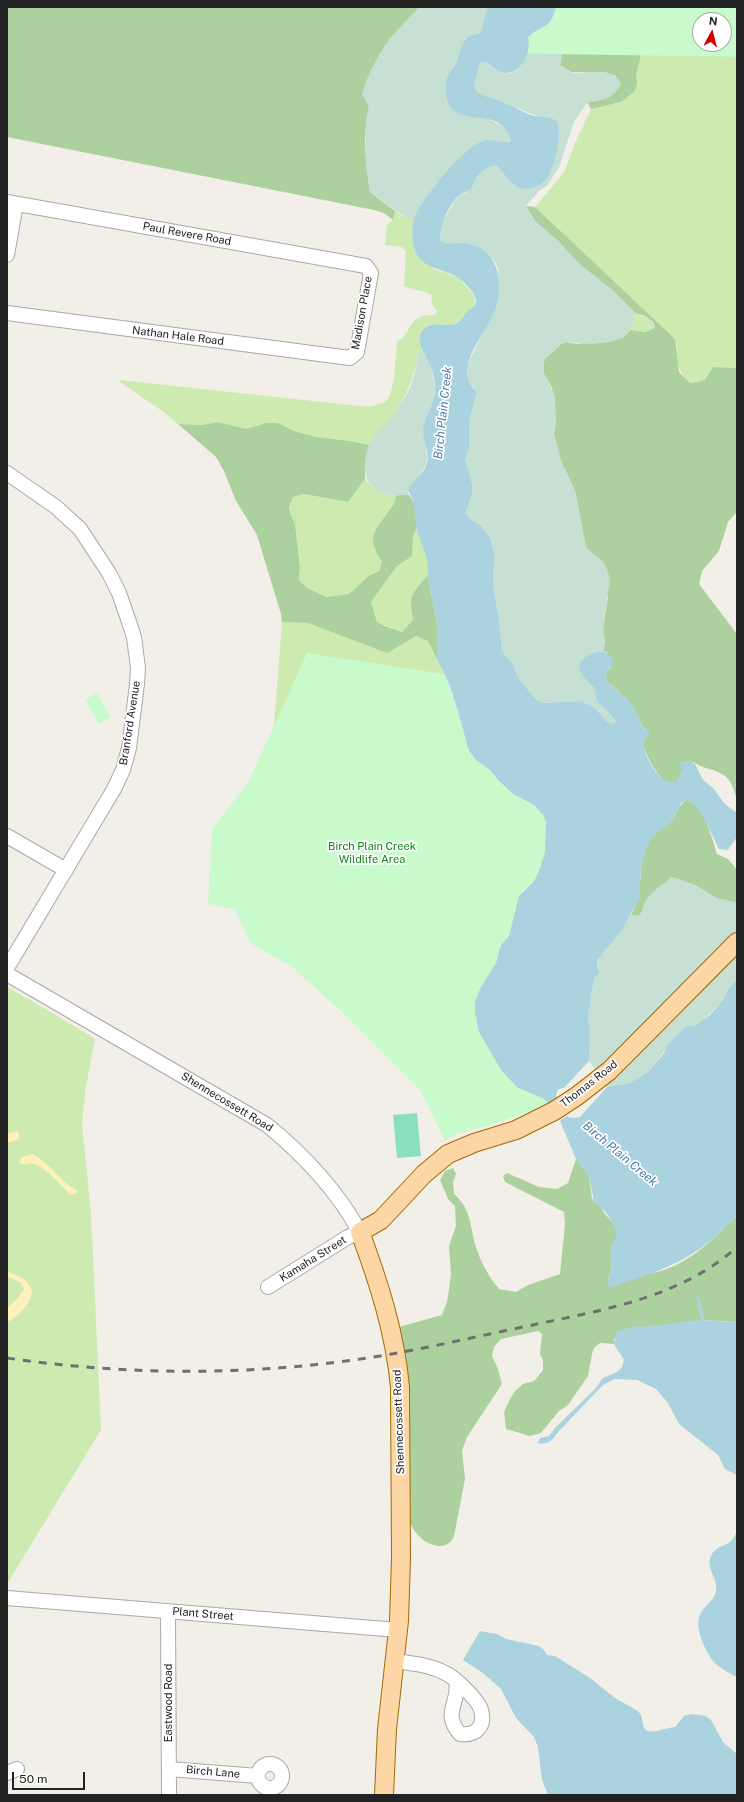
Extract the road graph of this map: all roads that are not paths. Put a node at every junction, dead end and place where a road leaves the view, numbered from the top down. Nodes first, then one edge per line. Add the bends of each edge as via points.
1 (11, 203) edge
2 (7, 255) edge
3 (366, 266) joint
4 (7, 313) edge
5 (350, 358) joint
6 (7, 473) edge
7 (7, 836) edge
8 (66, 870) junction
9 (737, 942) edge
10 (7, 968) edge
11 (7, 974) edge
12 (360, 1232) junction
13 (268, 1287) dead end
14 (7, 1598) edge
15 (168, 1612) junction
16 (398, 1630) junction
17 (394, 1661) junction
18 (456, 1681) dead end
19 (169, 1769) junction
20 (258, 1776) dead end
21 (169, 1795) edge
22 (384, 1795) edge

1 - 2 street
1 - 3 street, Paul Revere Road
3 - 5 street, Madison Place via 371,273 358,352
4 - 5 street, Nathan Hale Road
6 - 8 street, Branford Avenue via 56,507 80,529 109,573 119,593 134,637 138,668 137,684 124,770
7 - 8 street
8 - 10 street, Branford Avenue
9 - 12 main road, Thomas Road via 613,1066 577,1096 558,1109 516,1130 448,1154 424,1174 381,1220
11 - 12 street, Shennecossett Road via 267,1125 328,1185
12 - 13 street, Kamaha Street
12 - 16 main road, Shennecossett Road via 387,1314 399,1376
14 - 15 street, Plant Street
15 - 16 street, Plant Street
15 - 19 street, Eastwood Road
16 - 17 main road, Shennecossett Road
17 - 18 street via 428,1667 445,1673
17 - 22 main road, Shennecossett Road
19 - 20 street, Birch Lane
19 - 21 street, Eastwood Road

